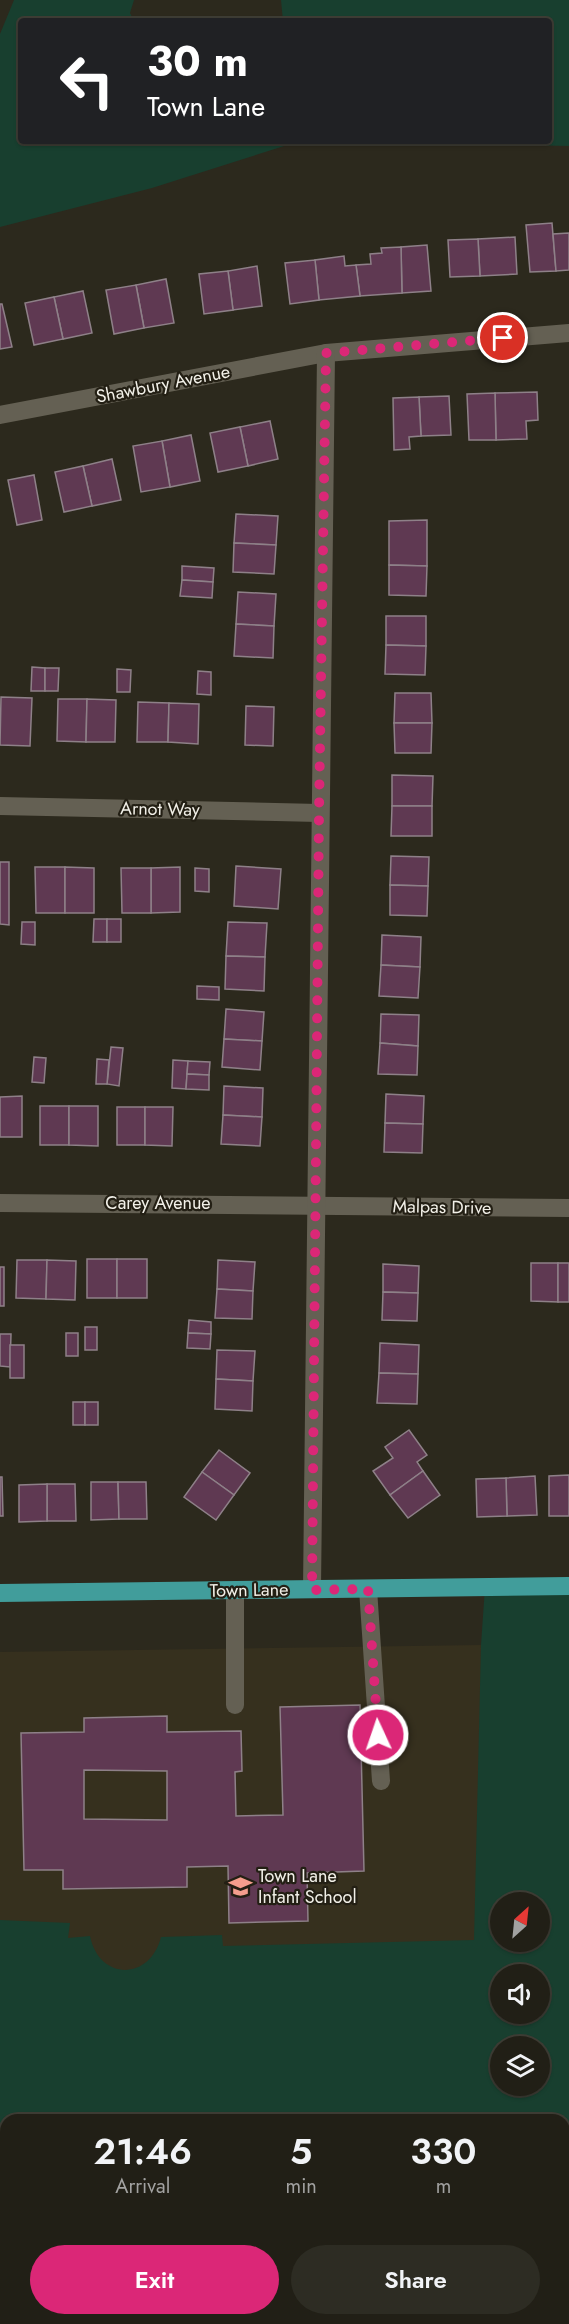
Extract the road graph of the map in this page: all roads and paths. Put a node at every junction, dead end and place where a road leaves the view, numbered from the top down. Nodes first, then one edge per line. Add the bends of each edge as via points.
1 (569, 333) edge
2 (326, 353) junction
3 (0, 415) edge
4 (0, 806) edge
5 (319, 813) junction
6 (0, 1203) edge
7 (316, 1204) junction
8 (569, 1208) edge
9 (569, 1586) edge
10 (368, 1589) junction
11 (235, 1590) junction
12 (312, 1590) junction
13 (0, 1593) edge
14 (235, 1705) dead end
15 (381, 1781) dead end

1 - 2 street
2 - 3 street, Shawbury Avenue
2 - 5 street
4 - 5 street, Arnot Way
5 - 7 street
6 - 7 street, Carey Avenue
7 - 8 street, Malpas Drive
7 - 12 street
9 - 10 main road, Town Lane
10 - 12 main road, Town Lane
10 - 15 street
11 - 12 main road, Town Lane
11 - 13 main road, Town Lane
11 - 14 street

